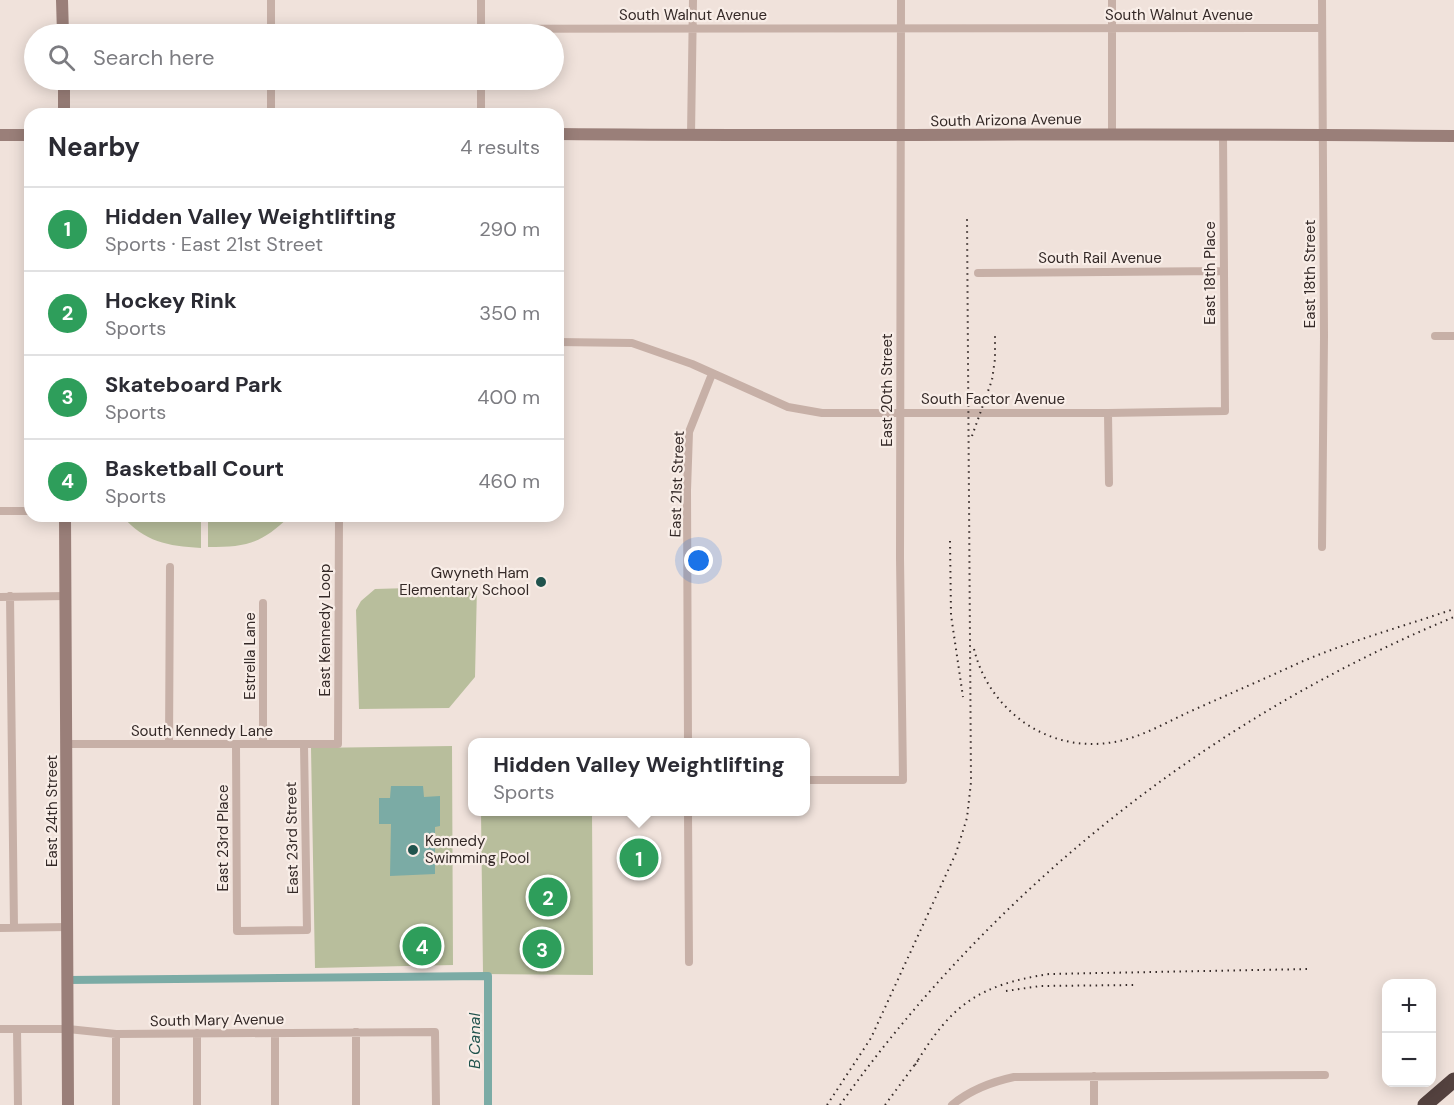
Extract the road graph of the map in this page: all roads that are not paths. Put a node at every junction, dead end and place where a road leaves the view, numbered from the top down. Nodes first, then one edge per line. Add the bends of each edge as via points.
1 (62, 0) edge
2 (272, 0) edge
3 (481, 0) edge
4 (693, 0) edge
5 (901, 0) edge
6 (1113, 0) edge
7 (1322, 0) edge
8 (63, 24) edge
9 (271, 24) edge
10 (481, 24) edge
11 (693, 28) junction
12 (901, 28) junction
13 (1322, 28) junction
14 (1112, 29) junction
15 (564, 30) edge
16 (64, 90) edge
17 (271, 90) edge
18 (481, 90) edge
19 (64, 108) edge
20 (271, 108) edge
21 (481, 108) edge
22 (1112, 134) junction
23 (1322, 134) junction
24 (0, 135) edge
25 (24, 135) edge
26 (564, 135) edge
27 (691, 135) junction
28 (1223, 135) junction
29 (900, 136) junction
30 (1454, 136) edge
31 (1223, 271) junction
32 (978, 273) dead end
33 (1435, 336) dead end
34 (1454, 336) edge
35 (564, 342) edge
36 (712, 374) junction
37 (1225, 411) joint
38 (901, 412) junction
39 (1108, 413) junction
40 (1109, 483) dead end
41 (0, 511) edge
42 (24, 511) edge
43 (65, 522) edge
44 (339, 522) edge
45 (1322, 547) dead end
46 (170, 567) dead end
47 (10, 596) junction
48 (66, 596) junction
49 (0, 597) edge
50 (263, 603) dead end
51 (688, 738) edge
52 (67, 744) junction
53 (169, 744) junction
54 (263, 744) junction
55 (338, 744) joint
56 (236, 745) junction
57 (304, 745) junction
58 (810, 780) edge
59 (688, 816) edge
60 (0, 927) edge
61 (14, 927) junction
62 (68, 927) junction
63 (307, 930) joint
64 (689, 962) dead end
65 (0, 1029) edge
66 (17, 1029) junction
67 (68, 1029) junction
68 (275, 1032) junction
69 (356, 1032) junction
70 (196, 1033) junction
71 (116, 1034) junction
72 (1094, 1076) junction
73 (1325, 1076) dead end
74 (1454, 1080) edge
75 (1454, 1094) edge
76 (18, 1105) edge
77 (68, 1105) edge
78 (117, 1105) edge
79 (197, 1105) edge
80 (275, 1105) edge
81 (356, 1105) edge
82 (436, 1105) edge
83 (952, 1105) edge
84 (1095, 1105) edge
85 (1425, 1105) edge
86 (1440, 1105) edge

1 - 8 street
2 - 9 street
3 - 10 street
4 - 11 street
5 - 12 street, East 20th Street
6 - 14 street
7 - 13 street, East 18th Street
11 - 12 street, South Walnut Avenue
11 - 15 street, South Walnut Avenue
11 - 27 street
12 - 14 street, South Walnut Avenue
12 - 29 street, East 20th Street
13 - 14 street, South Walnut Avenue
13 - 23 street, East 18th Street
14 - 22 street
16 - 19 street
17 - 20 street
18 - 21 street
22 - 28 street, South Arizona Avenue
22 - 29 street, South Arizona Avenue
23 - 28 street, South Arizona Avenue
23 - 30 street, South Arizona Avenue
23 - 45 street, East 18th Street
24 - 25 street
26 - 27 street, South Arizona Avenue
27 - 29 street, South Arizona Avenue
28 - 31 street, East 18th Place
29 - 38 street, East 20th Street
31 - 32 street, South Rail Avenue
31 - 37 street, East 18th Place
33 - 34 street
35 - 36 street, South Factor Avenue via 632,343
36 - 38 street, South Factor Avenue via 788,407 822,413
36 - 51 street, East 21st Street via 689,432
37 - 39 street, South Factor Avenue
38 - 39 street, South Factor Avenue
38 - 58 street, East 20th Street via 903,780
39 - 40 street
41 - 42 street
43 - 48 street, East 24th Street
44 - 55 street, East Kennedy Loop
46 - 53 street
47 - 48 street
47 - 49 street
47 - 61 street
48 - 52 street, East 24th Street
50 - 54 street, Estrella Lane
52 - 53 street, South Kennedy Lane
52 - 62 street, East 24th Street
53 - 56 street, South Kennedy Lane
54 - 56 street, South Kennedy Lane
54 - 57 street, South Kennedy Lane
55 - 57 street, South Kennedy Lane
56 - 63 street, East 23rd Place via 237,931
57 - 63 street, East 23rd Street
59 - 64 street
60 - 61 street
61 - 62 street
62 - 67 street, East 24th Street
65 - 66 street, South Mary Avenue
66 - 67 street, South Mary Avenue
66 - 76 street
67 - 71 street, South Mary Avenue
67 - 77 street, East 24th Street
68 - 69 street, South Mary Avenue
68 - 70 street, South Mary Avenue
68 - 80 street
69 - 81 street
69 - 82 street, South Mary Avenue via 435,1032
70 - 71 street, South Mary Avenue
70 - 79 street
71 - 78 street
72 - 73 street
72 - 83 street via 1014,1077 983,1086
72 - 84 street
74 - 85 highway
75 - 86 highway

